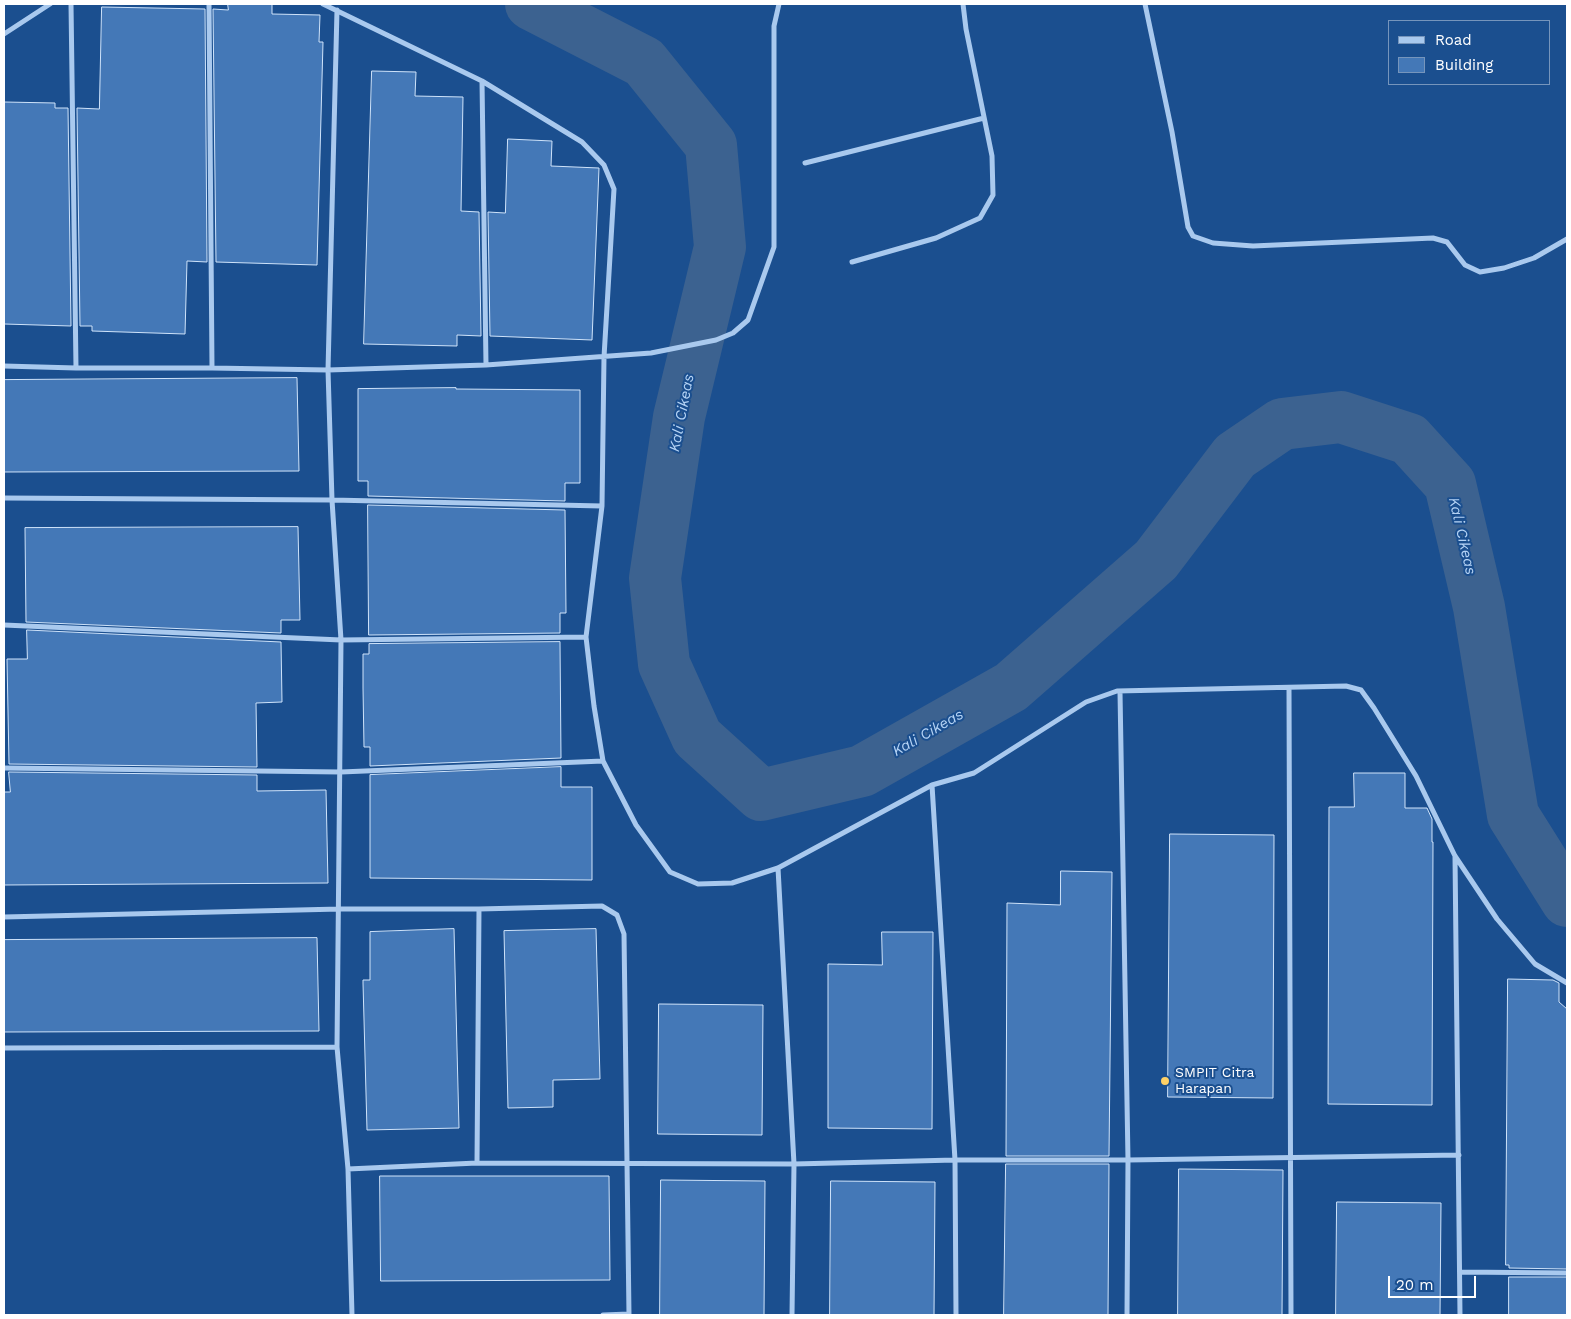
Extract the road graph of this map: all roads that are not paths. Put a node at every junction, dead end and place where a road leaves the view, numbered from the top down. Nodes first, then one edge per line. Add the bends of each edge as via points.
1 (50, 4) edge
2 (71, 4) edge
3 (209, 4) edge
4 (323, 4) edge
5 (779, 4) edge
6 (963, 4) edge
7 (1145, 4) edge
8 (337, 10) junction
9 (4, 34) edge
10 (482, 81) junction
11 (984, 118) junction
12 (805, 163) dead end
13 (1567, 239) edge
14 (852, 262) dead end
15 (604, 357) junction
16 (486, 364) junction
17 (4, 366) edge
18 (76, 368) junction
19 (212, 368) junction
20 (328, 370) junction
21 (4, 498) edge
22 (332, 500) junction
23 (602, 506) junction
24 (4, 624) edge
25 (586, 637) junction
26 (341, 640) junction
27 (1289, 688) junction
28 (1120, 692) junction
29 (603, 761) junction
30 (4, 768) edge
31 (341, 772) junction
32 (932, 785) junction
33 (1455, 856) junction
34 (778, 868) junction
35 (340, 909) junction
36 (479, 909) junction
37 (4, 917) edge
38 (1567, 983) edge
39 (337, 1046) junction
40 (4, 1048) edge
41 (1459, 1155) junction
42 (1290, 1157) junction
43 (955, 1160) junction
44 (1128, 1160) junction
45 (478, 1163) junction
46 (627, 1163) junction
47 (794, 1164) junction
48 (348, 1169) junction
49 (1460, 1272) junction
50 (1567, 1273) edge
51 (352, 1315) edge
52 (603, 1315) edge
53 (629, 1315) edge
54 (792, 1315) edge
55 (956, 1315) edge
56 (1127, 1315) edge
57 (1291, 1315) edge
58 (1460, 1315) edge

1 - 9 street
2 - 18 street
3 - 19 street
4 - 8 street
5 - 15 street via 774,26 774,247 748,320 733,333 716,340 651,353
6 - 11 street
7 - 13 street via 1188,227 1193,236 1213,243 1253,246 1433,238 1447,242 1465,265 1480,272 1534,258
8 - 10 street
8 - 20 street
10 - 15 street via 582,142 604,165 614,189
10 - 16 street
11 - 12 street
11 - 14 street via 992,156 993,195 980,218 936,238
15 - 16 street
15 - 23 street
16 - 20 street
17 - 18 street
18 - 19 street
19 - 20 street
20 - 22 street
21 - 22 street
22 - 23 street
22 - 26 street
23 - 25 street
24 - 26 street
25 - 26 street
25 - 29 street
26 - 31 street
27 - 28 street
27 - 33 street via 1346,686 1361,690 1416,776
27 - 42 street
28 - 32 street via 1086,702 974,773
28 - 44 street
29 - 31 street
29 - 34 street via 636,825 670,872 698,884 732,884
30 - 31 street
31 - 35 street
32 - 34 street
32 - 43 street
33 - 38 street via 1497,918 1534,964
33 - 41 street
34 - 47 street
35 - 36 street
35 - 37 street
35 - 39 street
36 - 45 street
36 - 46 street via 602,906 617,915 624,934
39 - 40 street
39 - 48 street
41 - 42 street
41 - 49 street
42 - 44 street
42 - 57 street
43 - 44 street
43 - 47 street
43 - 55 street
44 - 56 street
45 - 46 street
45 - 48 street
46 - 47 street
46 - 53 street
47 - 54 street
48 - 51 street
49 - 50 street
49 - 58 street
52 - 53 street

